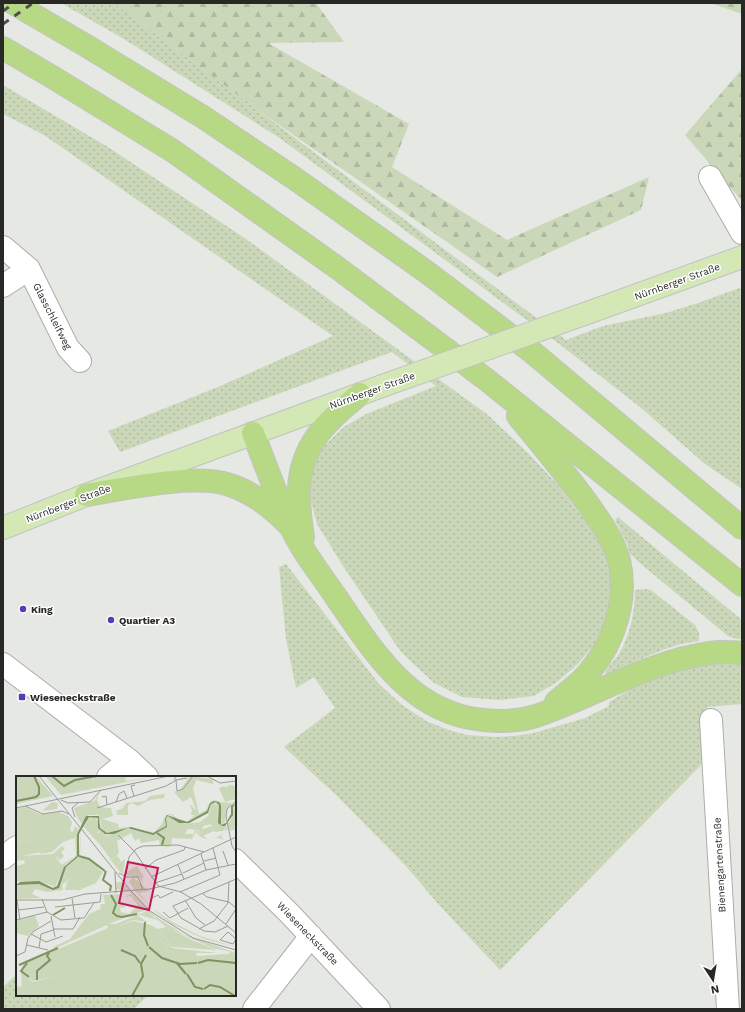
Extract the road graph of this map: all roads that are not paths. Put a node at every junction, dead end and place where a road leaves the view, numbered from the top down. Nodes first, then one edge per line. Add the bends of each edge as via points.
1 (13, 3) edge
2 (3, 48) edge
3 (710, 177) dead end
4 (742, 232) edge
5 (3, 247) edge
6 (742, 257) edge
7 (29, 268) junction
8 (3, 286) edge
9 (80, 361) dead end
10 (487, 380) junction
11 (360, 394) junction
12 (253, 433) junction
13 (700, 492) junction
14 (86, 495) junction
15 (742, 506) edge
16 (290, 526) junction
17 (3, 528) edge
18 (742, 528) edge
19 (305, 551) junction
20 (742, 585) edge
21 (742, 652) edge
22 (3, 664) edge
23 (535, 716) junction
24 (711, 720) dead end
25 (129, 760) junction
26 (109, 776) edge
27 (146, 776) edge
28 (16, 848) edge
29 (3, 858) edge
30 (236, 861) edge
31 (311, 936) junction
32 (254, 1009) edge
33 (379, 1009) edge
34 (728, 1009) edge

1 - 13 highway via 203,117 428,272 532,352
2 - 10 highway via 173,151 339,269
3 - 4 street
5 - 7 street, Glasschleifweg
6 - 11 main road, Nürnberger Straße, bridge
7 - 8 street
7 - 9 street, Glasschleifweg via 68,348
10 - 20 highway
10 - 23 highway via 566,474 598,518 619,560 622,592 619,614 612,635 590,672 552,706
11 - 12 main road, Nürnberger Straße
11 - 19 highway via 338,412 309,448 300,475 299,490
12 - 14 main road, Nürnberger Straße
12 - 16 highway
13 - 15 highway
13 - 18 highway
14 - 16 highway via 179,482 204,481 224,484 253,496 273,509
14 - 17 main road, Nürnberger Straße
16 - 19 highway
19 - 23 highway via 385,666 417,695 436,707 472,719 498,721
21 - 23 highway via 719,652 663,664
22 - 25 street
24 - 34 street, Bienengartenstraße
25 - 26 street
25 - 27 street
28 - 29 street
30 - 31 street, Wieseneckstraße
31 - 32 street
31 - 33 street, Wieseneckstraße

